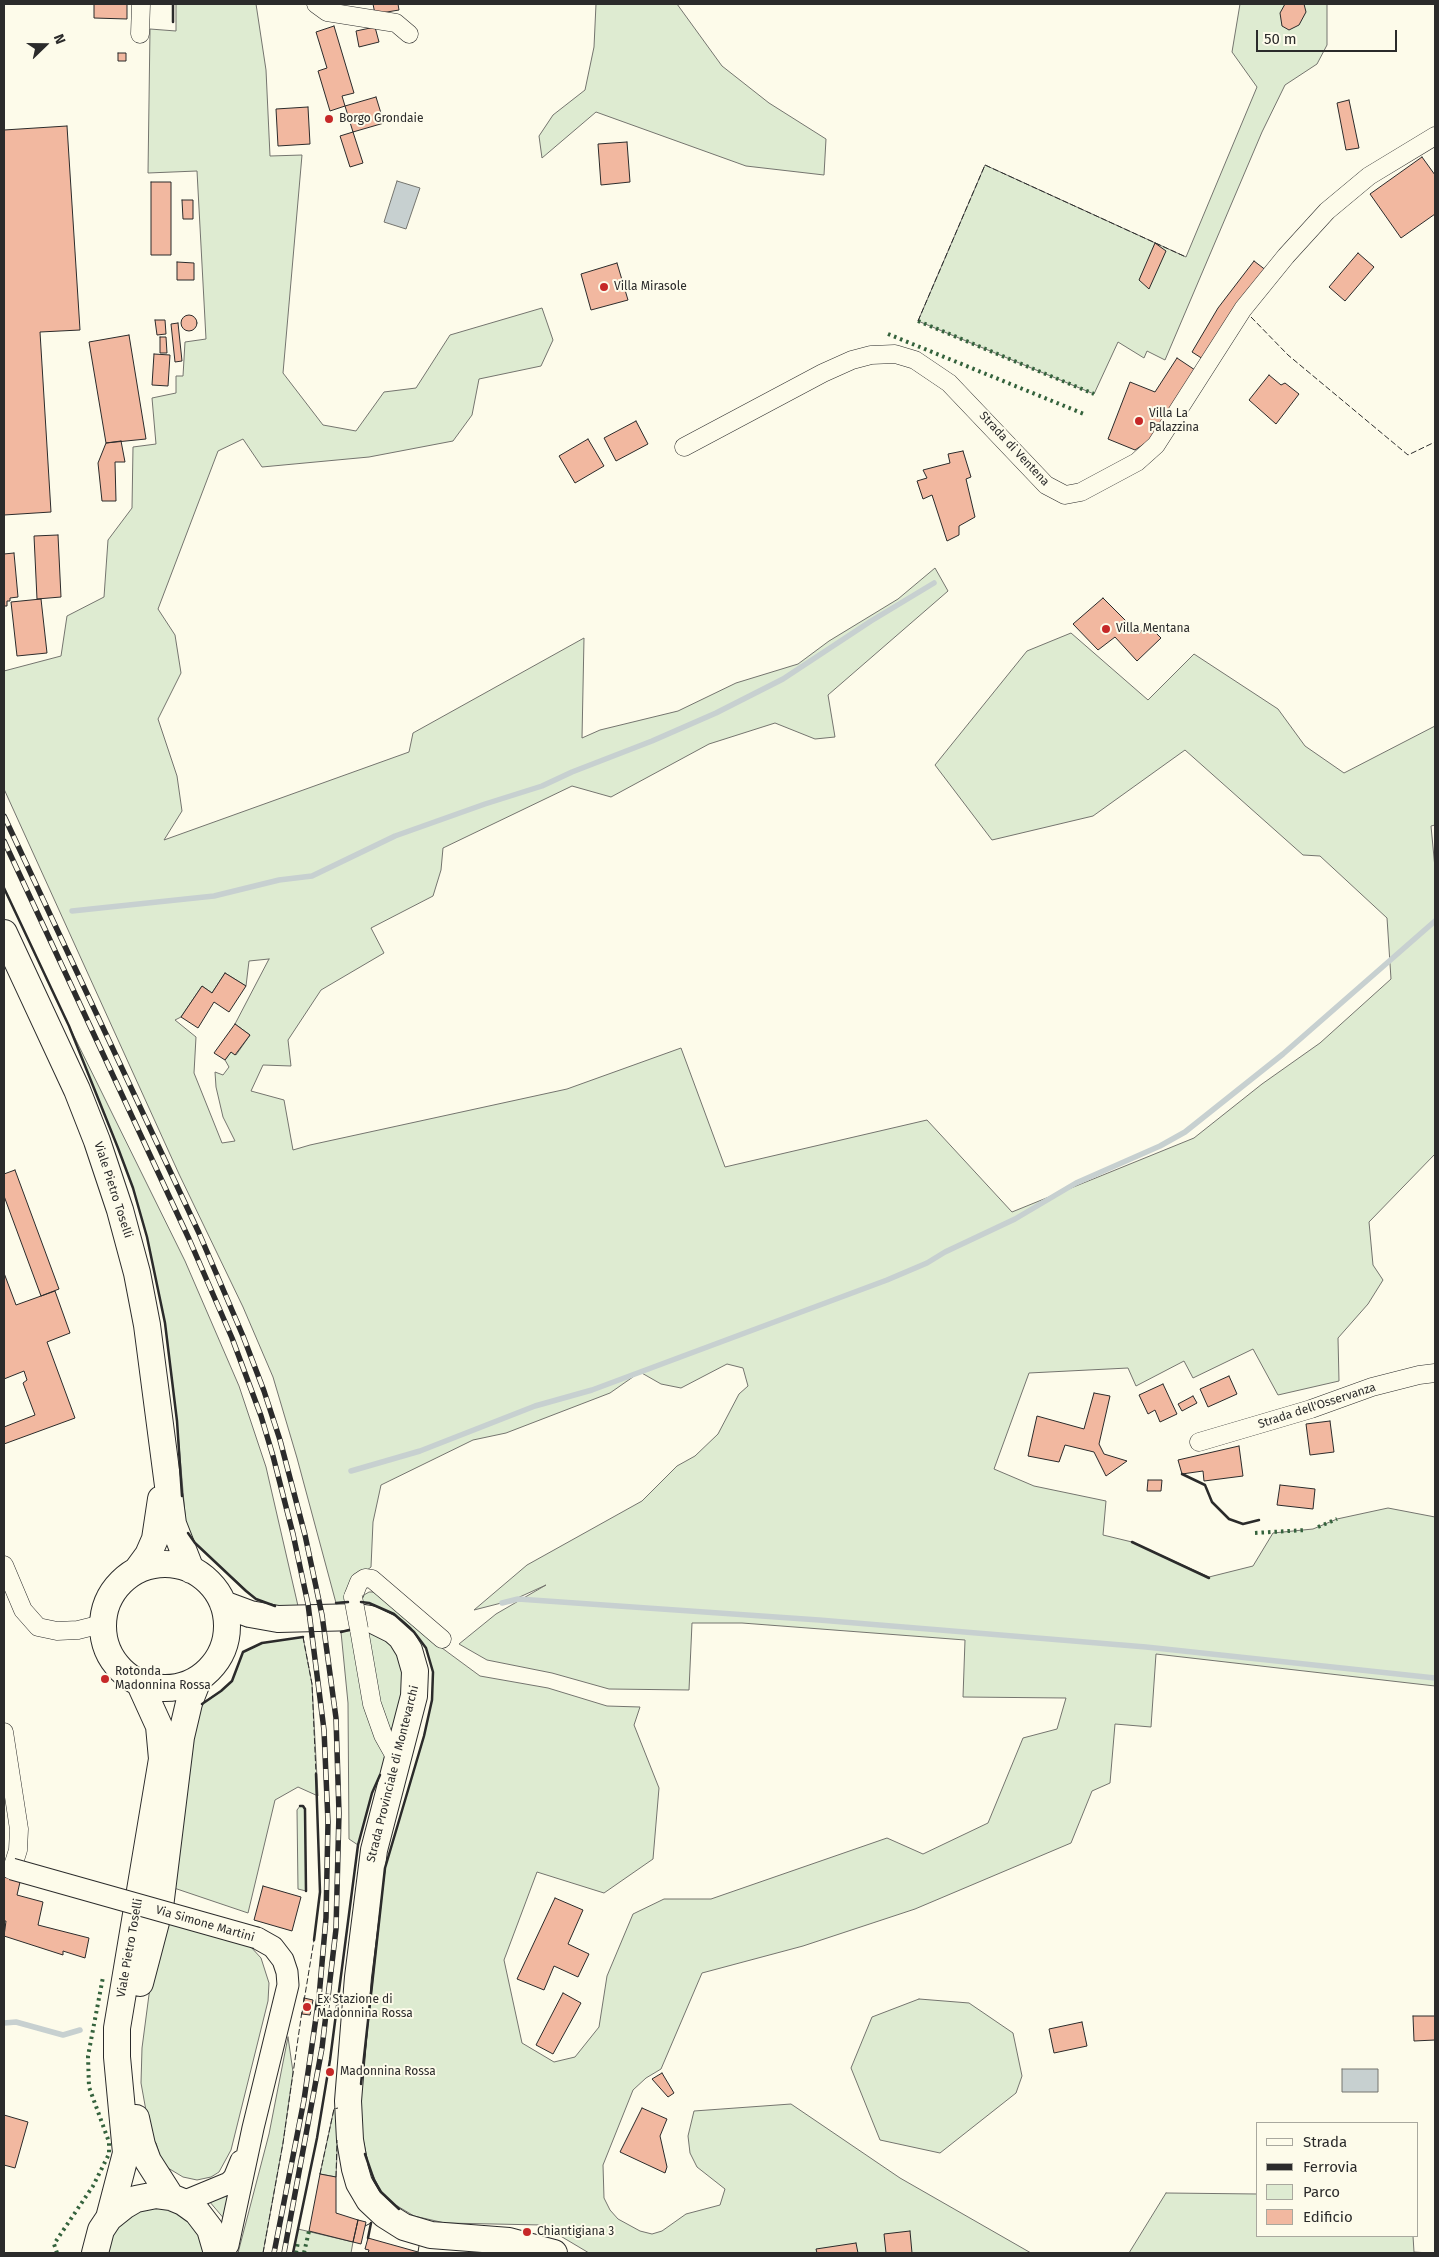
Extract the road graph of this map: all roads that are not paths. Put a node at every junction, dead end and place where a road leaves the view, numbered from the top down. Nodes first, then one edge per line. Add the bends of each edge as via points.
1 (141, 4) edge
2 (316, 4) edge
3 (140, 34) dead end
4 (409, 34) dead end
5 (1435, 136) edge
6 (684, 447) dead end
7 (4, 933) edge
8 (1435, 1373) edge
9 (1199, 1442) dead end
10 (165, 1464) junction
11 (4, 1565) edge
12 (137, 1570) junction
13 (191, 1570) junction
14 (223, 1604) junction
15 (278, 1619) junction
16 (102, 1624) junction
17 (442, 1639) dead end
18 (226, 1643) junction
19 (198, 1680) junction
20 (139, 1682) junction
21 (4, 1732) edge
22 (397, 1760) junction
23 (8, 1867) edge
24 (253, 2128) junction
25 (177, 2199) junction
26 (109, 2218) junction
27 (95, 2253) edge
28 (217, 2253) edge
29 (223, 2253) edge
30 (554, 2253) edge

1 - 3 street
2 - 4 street via 327,12 396,23
5 - 6 street, Strada di Ventena via 1369,176 1328,211 1286,256 1233,324 1156,445 1137,462 1081,492 1065,494 1046,485 950,383 915,360 895,354 871,354 847,362
7 - 10 main road, Viale Pietro Toselli via 77,1090 118,1201 144,1309
8 - 9 street, Strada dell'Osservanza via 1372,1388
10 - 12 main road, Viale Pietro Toselli via 157,1531
10 - 13 main road, Viale Pietro Toselli via 173,1524
11 - 16 street via 23,1610 38,1627 57,1631
12 - 13 main road, Viale Pietro Toselli via 166,1564
12 - 16 main road, Viale Pietro Toselli via 114,1589 105,1607
13 - 14 main road, Viale Pietro Toselli via 206,1580
14 - 15 main road, Strada Provinciale di Montevarchi via 250,1614
14 - 18 main road, Viale Pietro Toselli via 228,1624
15 - 18 main road, Strada Provinciale di Montevarchi
15 - 22 main road, Strada Provinciale di Montevarchi via 364,1618 383,1623 401,1638 411,1656 416,1679
16 - 20 main road, Viale Pietro Toselli via 112,1656
17 - 22 street, bridge via 372,1579 365,1578 360,1582 353,1597 372,1704 383,1735
18 - 19 main road, Viale Pietro Toselli via 215,1666
19 - 20 main road, Viale Pietro Toselli via 172,1687
19 - 25 main road, Viale Pietro Toselli via 181,1737 160,1907 140,1981 131,2043 132,2090 142,2145 151,2166
20 - 26 main road, Viale Pietro Toselli via 159,1726 162,1759 117,2028 126,2153
21 - 23 street, Via Simone Martini via 19,1829 18,1850
22 - 30 main road, Strada Provinciale di Montevarchi via 374,1850 358,1976 348,2112 357,2176 374,2206 404,2227 431,2235 509,2241
23 - 24 street, Via Simone Martini, bridge via 257,1938 277,1951 288,1979 286,1994
24 - 25 street, Via Simone Martini via 234,2178 216,2189
24 - 29 street, Via Simone Martini via 228,2245
25 - 26 main road, Viale Pietro Toselli via 156,2196 136,2199
25 - 28 main road, Viale Pietro Toselli via 197,2212 210,2228
26 - 27 main road, Viale Pietro Toselli via 101,2230

